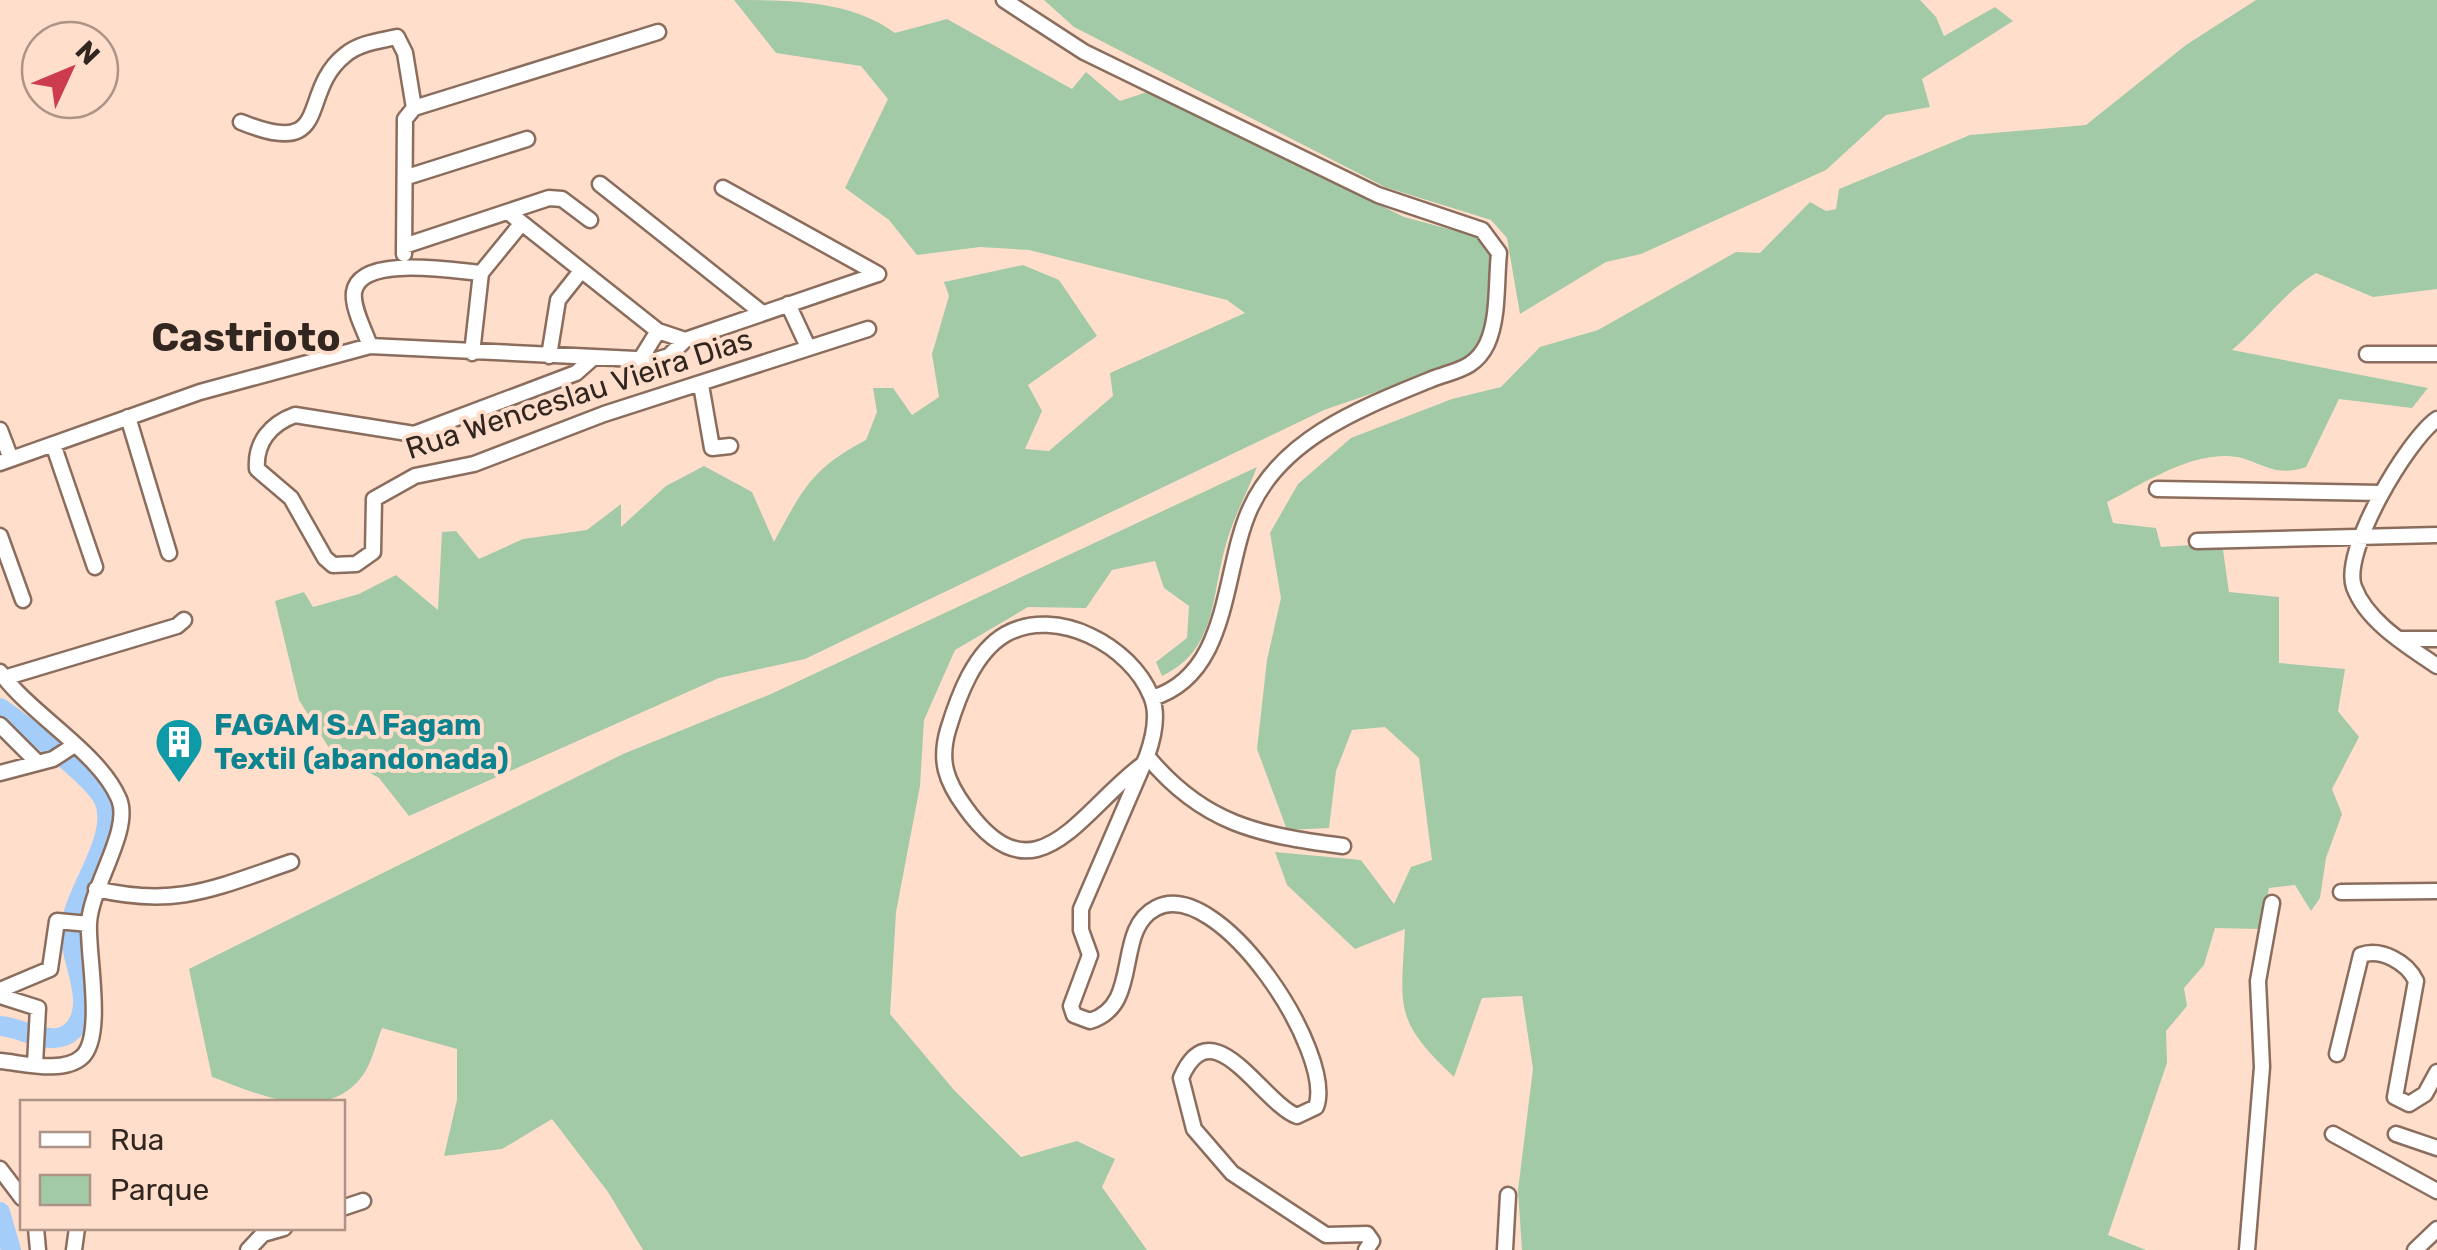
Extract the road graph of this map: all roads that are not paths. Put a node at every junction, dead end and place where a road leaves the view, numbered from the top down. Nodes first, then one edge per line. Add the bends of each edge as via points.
1 (1004, 0) edge
2 (658, 32) dead end
3 (414, 108) junction
4 (241, 122) dead end
5 (526, 138) dead end
6 (407, 176) junction
7 (600, 184) dead end
8 (724, 188) dead end
9 (508, 212) junction
10 (590, 220) dead end
11 (521, 224) junction
12 (404, 246) junction
13 (404, 267) junction
14 (581, 272) junction
15 (481, 273) junction
16 (788, 304) junction
17 (761, 312) junction
18 (868, 329) dead end
19 (658, 331) junction
20 (685, 340) junction
21 (370, 346) junction
22 (808, 348) junction
23 (472, 353) junction
24 (2367, 354) dead end
25 (2437, 354) edge
26 (549, 356) junction
27 (593, 358) junction
28 (640, 360) junction
29 (701, 385) junction
30 (128, 417) junction
31 (2437, 419) edge
32 (0, 430) edge
33 (53, 444) junction
34 (730, 446) dead end
35 (5, 461) edge
36 (2157, 490) dead end
37 (2382, 493) junction
38 (2364, 535) junction
39 (2437, 535) edge
40 (0, 536) edge
41 (2198, 541) dead end
42 (169, 553) dead end
43 (95, 567) dead end
44 (24, 600) dead end
45 (184, 620) dead end
46 (2437, 639) edge
47 (2398, 640) junction
48 (2437, 666) edge
49 (4, 684) edge
50 (1152, 698) junction
51 (0, 725) edge
52 (63, 753) junction
53 (1144, 760) junction
54 (36, 761) junction
55 (0, 773) edge
56 (1343, 846) dead end
57 (290, 862) dead end
58 (96, 888) junction
59 (2437, 890) edge
60 (2341, 892) dead end
61 (2272, 902) dead end
62 (84, 923) junction
63 (0, 993) edge
64 (2337, 1054) dead end
65 (0, 1061) edge
66 (35, 1064) junction
67 (2437, 1072) edge
68 (2333, 1134) dead end
69 (2396, 1134) dead end
70 (2437, 1148) edge
71 (0, 1169) edge
72 (2437, 1191) edge
73 (20, 1195) edge
74 (1508, 1195) dead end
75 (363, 1201) dead end
76 (345, 1207) edge
77 (2437, 1229) edge
78 (277, 1230) edge
79 (248, 1250) edge
80 (1366, 1250) edge
81 (1505, 1250) edge
82 (2248, 1250) edge
83 (2416, 1250) edge

1 - 50 street via 1084,52 1360,187 1482,230 1499,253 1489,341 1475,363 1336,423 1286,458 1250,509 1205,652 1189,676
2 - 3 street
3 - 4 street via 396,37 343,56 312,114 292,134 277,136
3 - 6 street via 405,119
5 - 6 street
6 - 12 street
7 - 17 street
8 - 16 street via 878,274
9 - 10 street via 556,197
9 - 11 street
9 - 12 street
11 - 14 street
11 - 15 street
12 - 13 street
13 - 15 street
13 - 21 street via 374,272 356,286
14 - 19 street
14 - 26 street via 558,300
15 - 23 street
16 - 17 street
16 - 22 street
17 - 20 street
18 - 22 street, Rua Wenceslau Vieira Dias
19 - 20 street
19 - 28 street
20 - 28 street via 669,356
21 - 23 street
21 - 30 street
22 - 29 street, Rua Wenceslau Vieira Dias
23 - 26 street
24 - 25 street
26 - 27 street
27 - 28 street
27 - 29 street, Rua Wenceslau Vieira Dias via 567,377 414,434 315,416 280,421 256,454 258,469 290,498 333,565 365,560 374,552 374,499 389,487
29 - 34 street via 712,448
30 - 33 street
30 - 42 street
31 - 37 street via 2420,432
32 - 35 street
33 - 35 street
33 - 43 street
36 - 37 street
37 - 38 street
38 - 39 street
38 - 41 street
38 - 47 street via 2352,566 2354,586
40 - 44 street
45 - 49 street
46 - 47 street
47 - 48 street
49 - 52 street
50 - 53 street via 1154,732
50 - 53 street via 1100,640 1060,626 1021,628 1003,635 973,669 957,700 942,763 990,837 1016,851 1047,849
51 - 54 street
52 - 54 street
52 - 58 street via 110,782 122,808
53 - 56 street via 1200,806 1279,838
53 - 80 street via 1081,909 1090,955 1071,1006 1074,1015 1090,1021 1109,1010 1123,985 1139,922 1156,908 1177,903 1215,920 1268,974 1320,1093 1316,1107 1297,1116 1227,1055 1206,1051 1192,1056 1181,1078 1194,1129 1217,1160 1261,1194 1326,1235 1367,1234 1372,1241
54 - 55 street
57 - 58 street via 186,896 149,900
58 - 62 street
59 - 60 street
61 - 82 street via 2258,981 2262,1067
62 - 63 street via 54,924 50,969
62 - 66 street via 93,1008 87,1049 72,1062
63 - 66 street via 38,1008
64 - 67 street via 2360,955 2376,952 2409,968 2416,982 2395,1097 2418,1101
65 - 66 street
68 - 72 street
69 - 70 street
71 - 73 street
74 - 81 street
75 - 76 street
77 - 83 street
78 - 79 street

